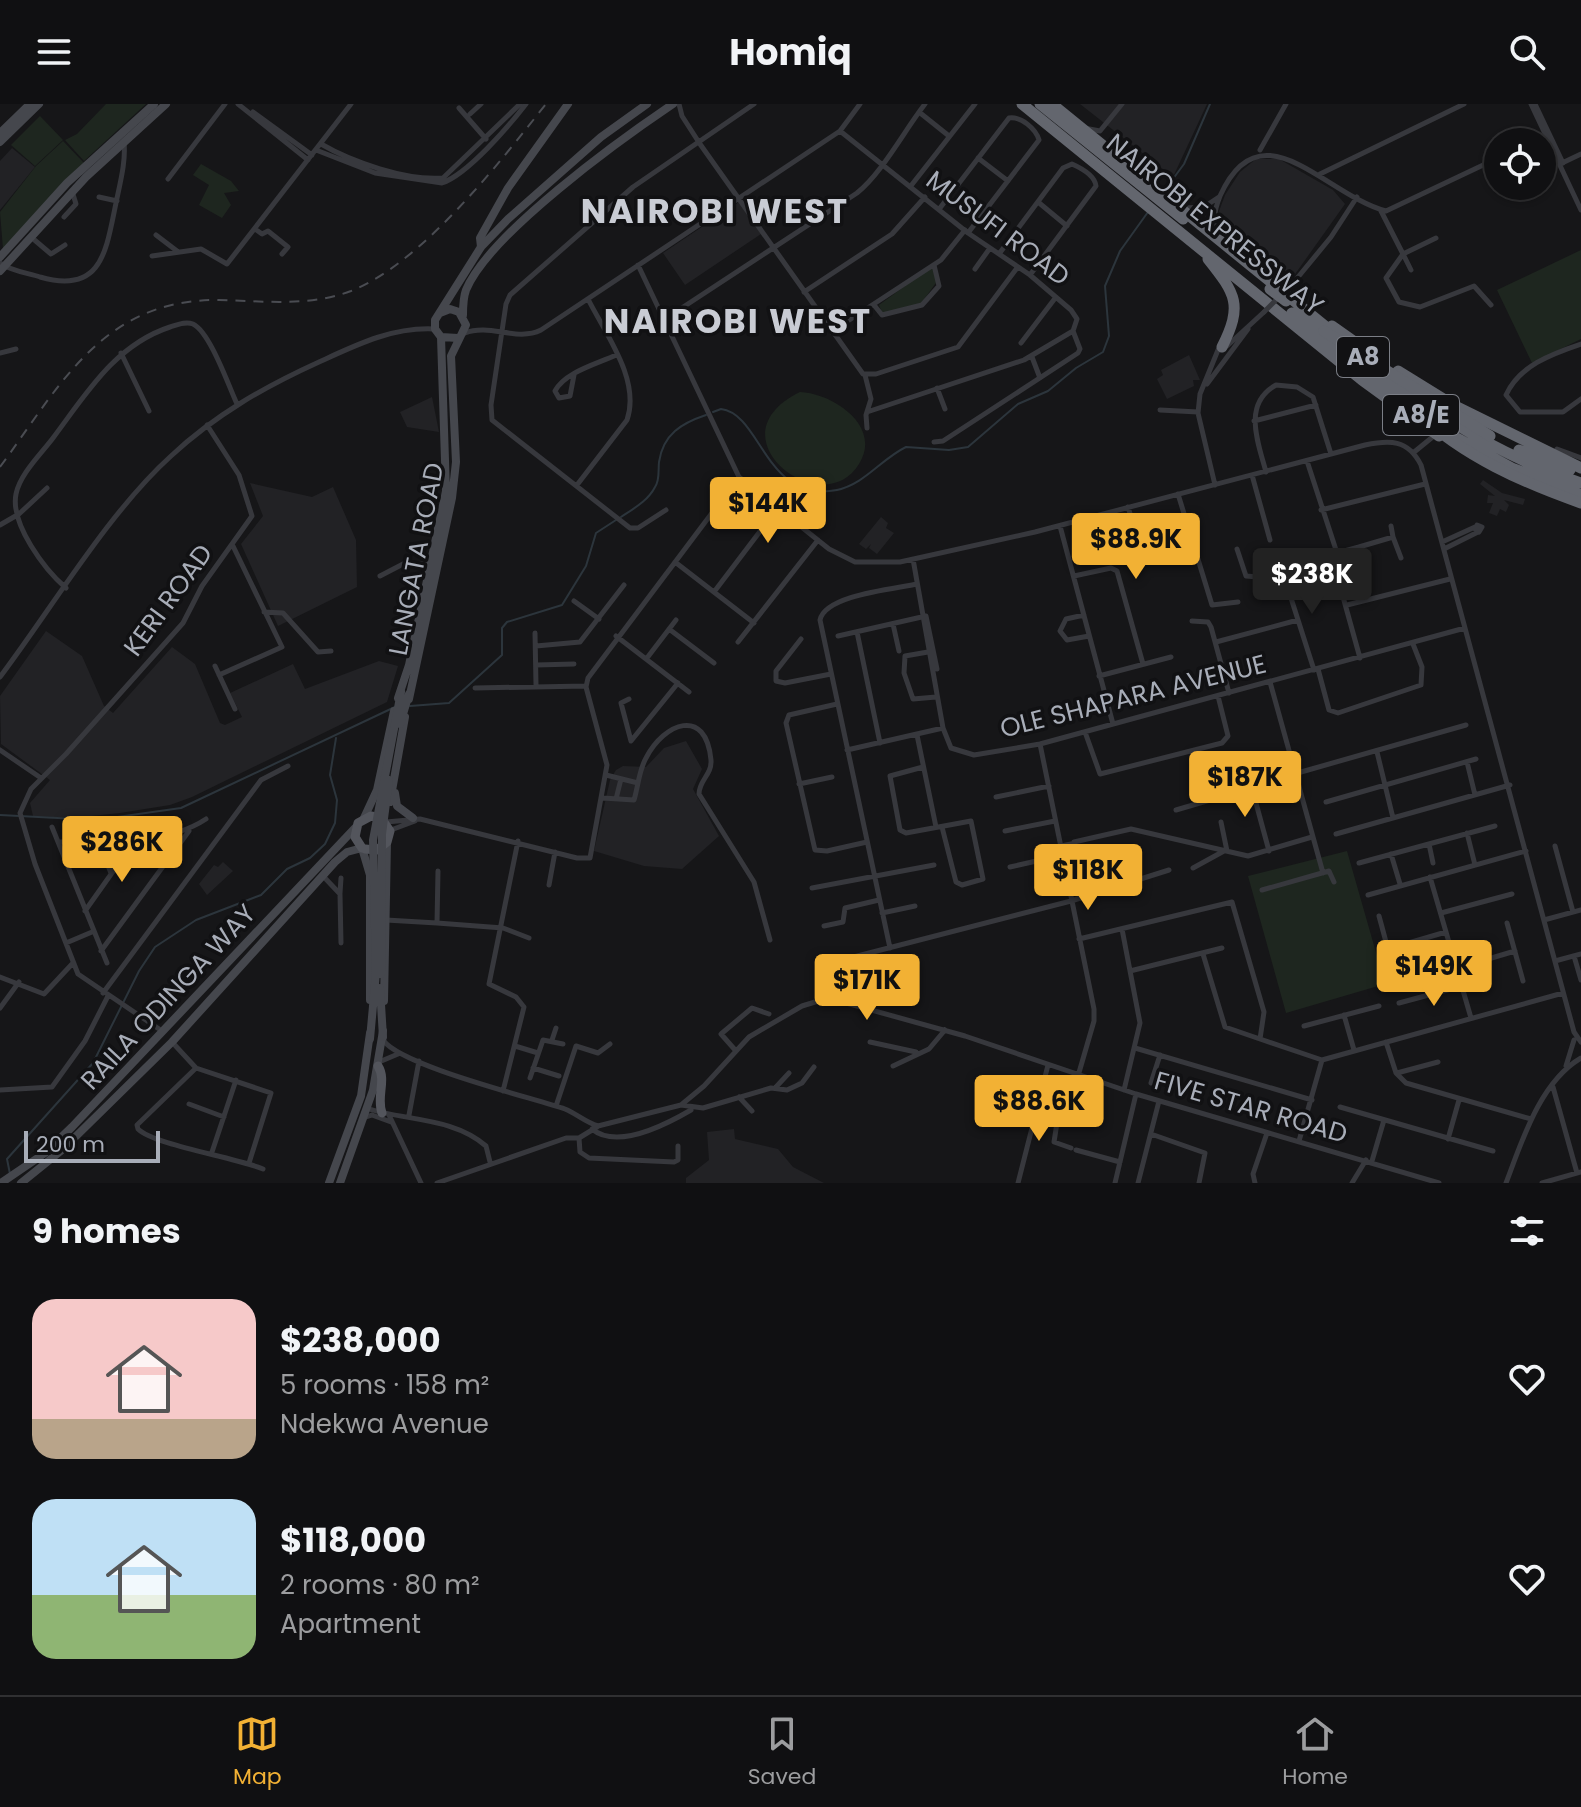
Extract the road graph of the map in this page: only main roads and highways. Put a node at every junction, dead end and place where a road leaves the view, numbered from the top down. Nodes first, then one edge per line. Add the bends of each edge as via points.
1 (30, 104) edge
2 (39, 104) edge
3 (154, 104) edge
4 (166, 104) edge
5 (568, 104) edge
6 (647, 104) edge
7 (673, 104) edge
8 (1022, 104) edge
9 (1031, 104) edge
10 (1040, 104) edge
11 (1052, 104) edge
12 (0, 133) edge
13 (0, 142) edge
14 (71, 188) junction
15 (481, 247) junction
16 (1202, 248) junction
17 (1, 264) edge
18 (1299, 303) junction
19 (440, 313) junction
20 (464, 318) junction
21 (1324, 331) junction
22 (438, 333) junction
23 (462, 335) junction
24 (1224, 351) road end
25 (1581, 471) edge
26 (1580, 496) edge
27 (401, 703) junction
28 (395, 768) junction
29 (364, 818) junction
30 (416, 819) road end
31 (387, 825) junction
32 (355, 828) junction
33 (387, 842) junction
34 (364, 848) junction
35 (226, 962) junction
36 (235, 970) junction
37 (383, 1038) junction
38 (370, 1039) junction
39 (379, 1064) junction
40 (104, 1101) junction
41 (386, 1114) road end
42 (8, 1179) edge
43 (21, 1183) edge
44 (329, 1183) edge
45 (340, 1183) edge

1 - 12 main road
2 - 13 main road
3 - 14 main road
4 - 14 main road
5 - 15 main road via 508,188 480,238
6 - 15 main road via 564,169
7 - 20 main road via 605,151 500,244 467,289
8 - 16 highway, A8
9 - 26 highway, NAIROBI EXPRESSWAY / A8/E, bridge via 1460,446 1496,466
10 - 21 highway, NAIROBI EXPRESSWAY / A8/E, bridge
11 - 18 highway, A8
14 - 17 main road
15 - 19 main road
16 - 24 highway via 1235,302
16 - 26 highway, A8 via 1435,434 1522,482
18 - 25 highway via 1444,400 1560,454
18 - 26 highway, A8 via 1414,398
19 - 20 main road via 454,310
19 - 22 main road
20 - 23 main road
21 - 25 highway, bridge via 1490,436
21 - 26 highway, NAIROBI EXPRESSWAY / A8/E, bridge via 1460,433
22 - 23 main road via 451,340
22 - 27 main road, LANGATA ROAD via 448,475
23 - 27 main road, LANGATA ROAD via 451,356 455,479
27 - 28 main road, LANGATA ROAD
27 - 29 main road, LANGATA ROAD
27 - 37 main road, LANGATA ROAD, bridge via 382,834
27 - 38 main road, LANGATA ROAD, bridge via 374,830 376,973
28 - 30 main road via 395,801
28 - 31 main road, LANGATA ROAD
29 - 31 main road via 376,816
29 - 32 main road
31 - 33 main road
32 - 34 main road
32 - 35 main road, RAILA ODINGA WAY
33 - 34 main road via 377,850
33 - 37 main road, LANGATA ROAD
34 - 36 main road, RAILA ODINGA WAY via 347,852 322,875
34 - 38 main road, LANGATA ROAD via 370,875
35 - 36 main road
35 - 40 main road, RAILA ODINGA WAY
36 - 40 main road, RAILA ODINGA WAY via 172,1042
37 - 39 main road, LANGATA ROAD
38 - 44 main road, LANGATA ROAD via 361,1096
39 - 41 main road via 383,1074 378,1099
39 - 45 main road, LANGATA ROAD
40 - 42 main road, RAILA ODINGA WAY
40 - 43 main road, RAILA ODINGA WAY via 62,1150

